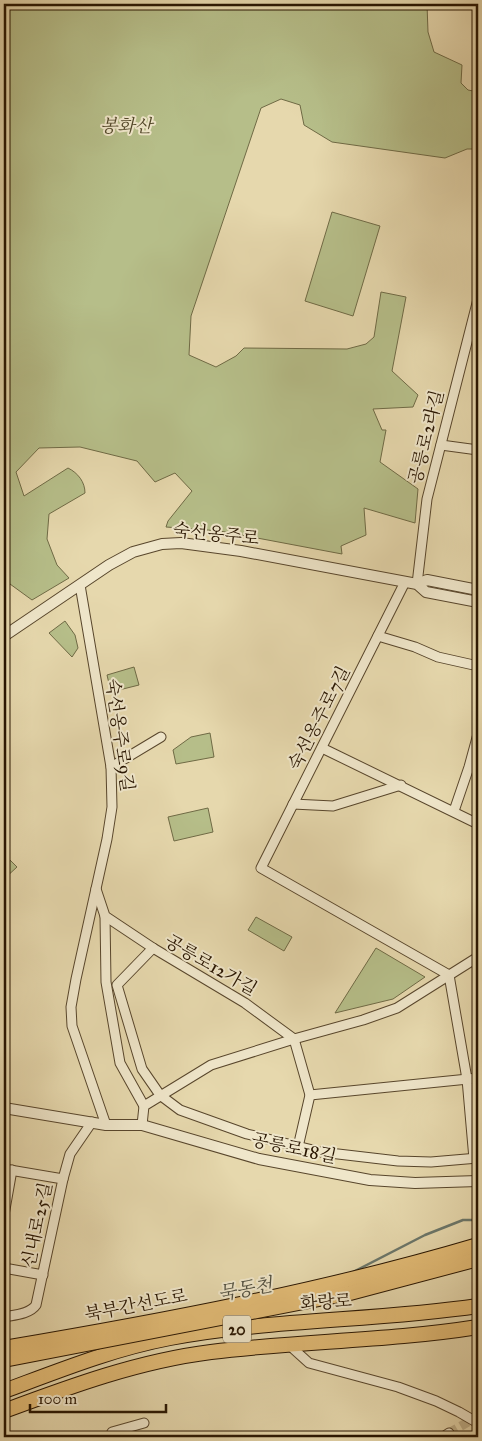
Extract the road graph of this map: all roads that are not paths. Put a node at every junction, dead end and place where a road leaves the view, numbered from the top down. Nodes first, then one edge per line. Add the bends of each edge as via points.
1 (478, 299) edge
2 (441, 445) junction
3 (478, 450) edge
4 (405, 582) junction
5 (80, 584) junction
6 (417, 584) junction
7 (478, 590) edge
8 (478, 602) edge
9 (4, 636) edge
10 (378, 636) junction
11 (478, 666) edge
12 (478, 734) edge
13 (160, 737) dead end
14 (322, 748) junction
15 (112, 767) junction
16 (401, 786) junction
17 (293, 804) junction
18 (454, 811) junction
19 (478, 824) edge
20 (96, 889) junction
21 (105, 916) junction
22 (153, 948) junction
23 (478, 957) edge
24 (449, 975) junction
25 (294, 1038) junction
26 (478, 1078) edge
27 (467, 1079) junction
28 (160, 1095) junction
29 (310, 1095) junction
30 (144, 1106) junction
31 (4, 1108) edge
32 (92, 1122) junction
33 (106, 1125) junction
34 (142, 1125) junction
35 (298, 1147) junction
36 (476, 1158) edge
37 (8, 1170) edge
38 (63, 1179) junction
39 (478, 1181) edge
40 (4, 1216) edge
41 (478, 1245) edge
42 (478, 1259) edge
43 (4, 1268) edge
44 (43, 1275) junction
45 (478, 1306) edge
46 (4, 1317) edge
47 (478, 1327) edge
48 (288, 1344) junction
49 (4, 1348) edge
50 (4, 1360) edge
51 (4, 1391) edge
52 (4, 1411) edge
53 (474, 1420) edge
54 (144, 1423) dead end
55 (110, 1437) edge

1 - 2 street, 공릉로2라길
2 - 3 street
2 - 6 street, 공릉로2라길 via 427,499
4 - 5 street, 숙선옹주로 via 181,543 133,552
4 - 6 street, 숙선옹주로
4 - 10 street, 숙선옹주로7길
5 - 9 street, 숙선옹주로
5 - 15 street, 숙선옹주로9길
6 - 7 street, 숙선옹주로 via 427,580
6 - 8 street, 숙선옹주로 via 426,592
10 - 11 street via 438,657
10 - 14 street, 숙선옹주로7길
12 - 18 street
13 - 15 street
14 - 16 street
14 - 17 street, 숙선옹주로7길
15 - 20 street, 숙선옹주로9길 via 112,807
16 - 17 street via 333,806
16 - 18 street
17 - 24 street, 숙선옹주로7길 via 261,868
18 - 19 street
20 - 21 street, 숙선옹주로9길
20 - 33 street, 숙선옹주로9길 via 71,1016
21 - 22 street
21 - 30 street via 106,982 120,1062
22 - 25 street, 공릉로12가길 via 245,1003
22 - 28 street, 공릉로12가길 via 117,984 142,1068
23 - 24 street
24 - 25 street via 397,1008
24 - 27 street
25 - 28 street via 211,1065
25 - 29 street
26 - 27 street
27 - 29 street
27 - 36 street
28 - 30 street
28 - 35 street via 175,1107 195,1116
29 - 35 street
30 - 34 street
31 - 32 street, 공릉로18길
32 - 33 street, 공릉로18길
32 - 38 street, 신내로25길 via 70,1154
33 - 34 street, 공릉로18길
34 - 39 street, 공릉로18길 via 259,1159 350,1177 397,1183
35 - 36 street via 398,1161
37 - 38 street
37 - 40 street
38 - 44 street, 신내로25길
41 - 49 main road, 북부간선도로, bridge via 242,1303
42 - 50 main road, 북부간선도로, bridge via 350,1293
43 - 44 street
44 - 46 street, 신내로25길 via 34,1308
45 - 51 main road, 화랑로 / 20 via 430,1313 282,1323 169,1339 110,1353
47 - 48 main road, 20 via 436,1334
48 - 52 main road, 20 via 210,1352 137,1366
48 - 53 street via 309,1363 398,1387
54 - 55 street via 112,1432

